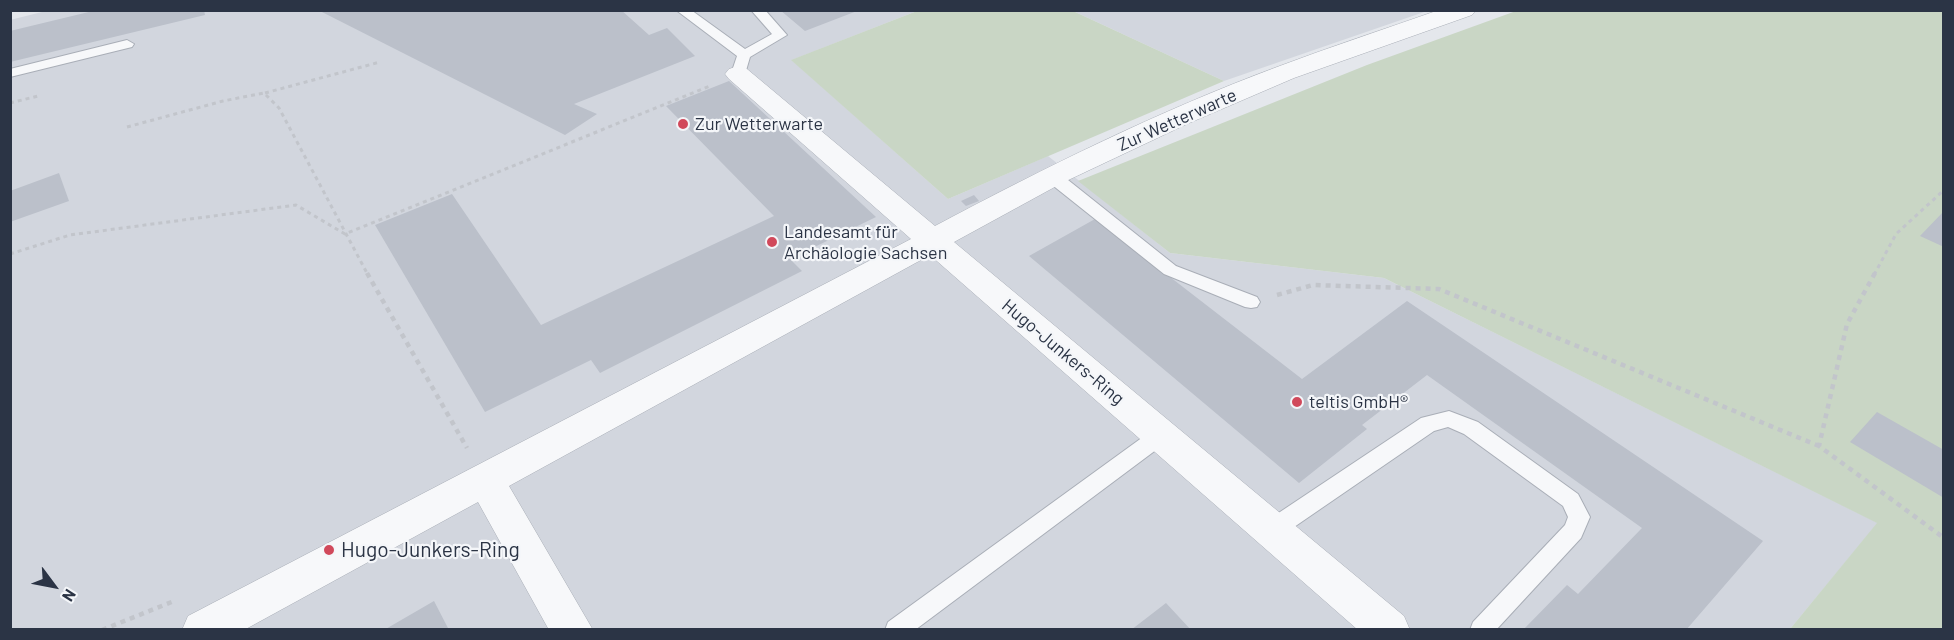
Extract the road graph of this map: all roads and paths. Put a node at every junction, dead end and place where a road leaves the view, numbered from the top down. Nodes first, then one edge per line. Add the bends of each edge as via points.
1 (682, 10) edge
2 (757, 10) edge
3 (1464, 10) edge
4 (127, 44) dead end
5 (380, 62) dead end
6 (741, 65) junction
7 (10, 73) edge
8 (264, 93) junction
9 (38, 96) dead end
10 (10, 103) edge
11 (127, 127) dead end
12 (1052, 176) junction
13 (1944, 190) edge
14 (345, 234) junction
15 (930, 241) junction
16 (10, 254) edge
17 (1251, 302) joint
18 (1161, 435) junction
19 (1819, 446) junction
20 (486, 481) junction
21 (1274, 529) junction
22 (1944, 538) edge
23 (203, 630) edge
24 (572, 630) edge
25 (896, 630) edge
26 (1389, 630) edge
27 (1481, 630) edge

1 - 6 lane
2 - 6 lane via 780,35
3 - 12 street, Zur Wetterwarte via 1285,74 1177,118
4 - 7 lane
5 - 8 path
6 - 14 path
6 - 15 street, Hugo-Junkers-Ring
8 - 11 path
8 - 14 path via 279,108
9 - 10 path
12 - 15 street, Zur Wetterwarte
12 - 17 lane via 1170,270
13 - 19 path via 1896,234 1847,324
14 - 16 path via 296,205 70,235
14 - 20 path
15 - 18 street, Hugo-Junkers-Ring
15 - 20 street, Zur Wetterwarte
17 - 19 path via 1313,285 1439,289
18 - 21 street, Hugo-Junkers-Ring
18 - 25 lane
19 - 22 path
20 - 23 street, Zur Wetterwarte
20 - 24 street
21 - 26 street, Hugo-Junkers-Ring
21 - 27 lane via 1428,424 1449,419 1471,428 1571,500 1579,517 1573,531

